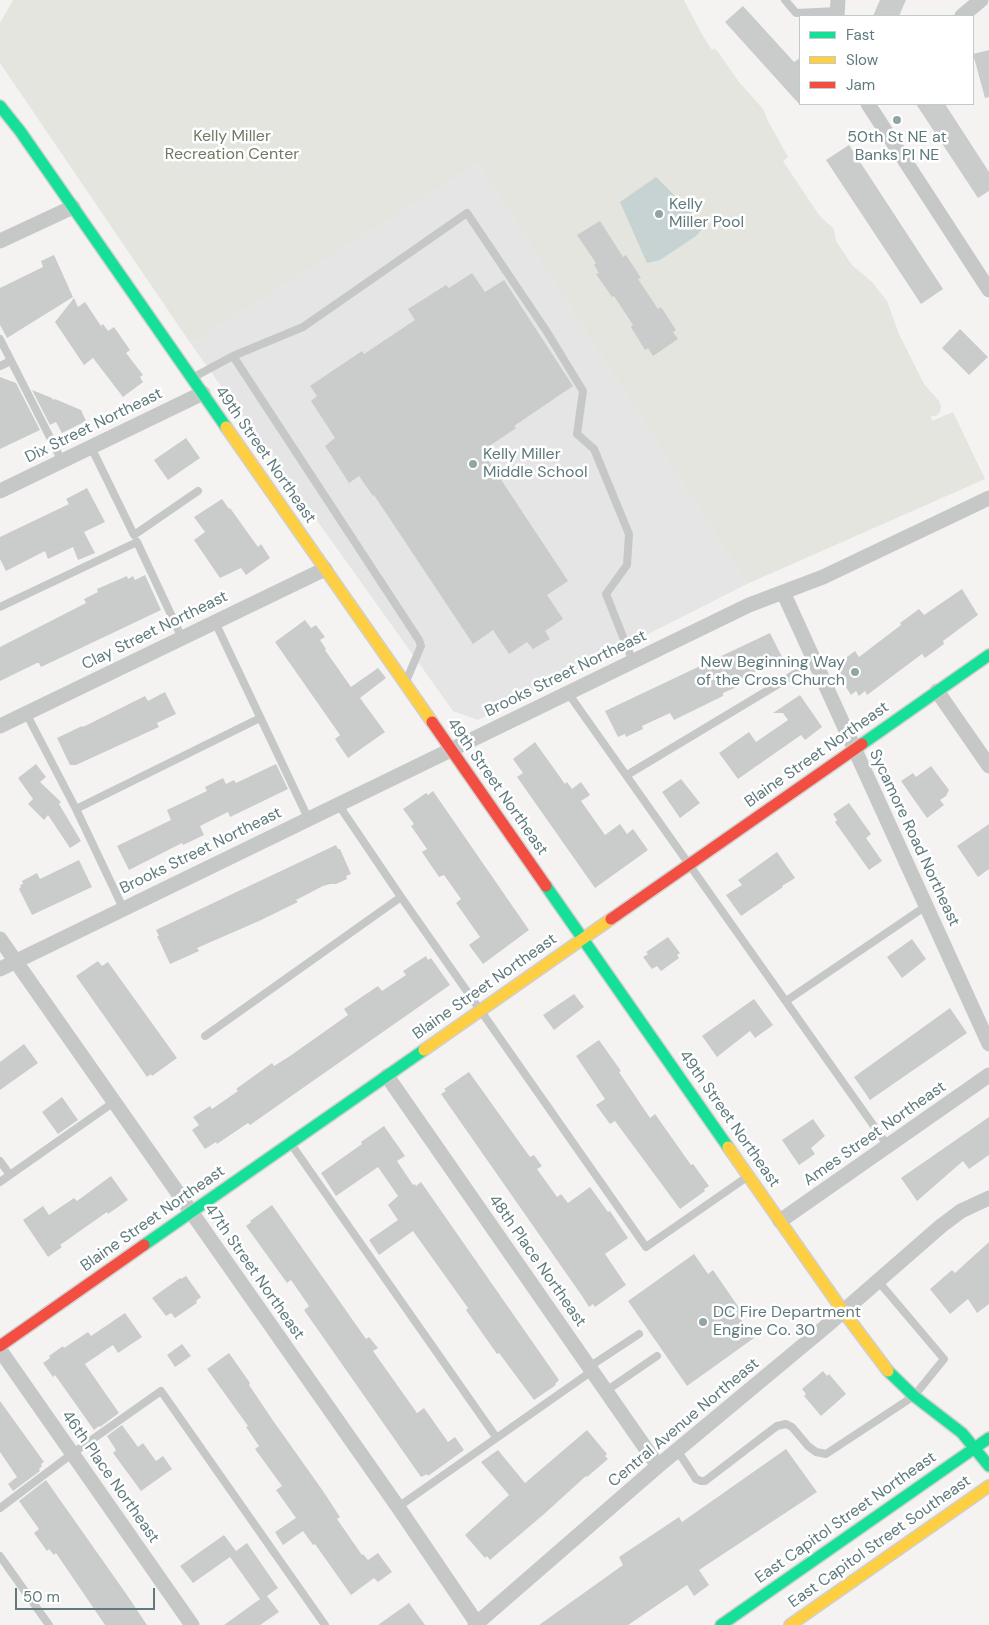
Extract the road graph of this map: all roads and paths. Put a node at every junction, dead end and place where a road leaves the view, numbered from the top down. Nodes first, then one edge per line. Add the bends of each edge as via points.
1 (784, 0) edge
2 (981, 0) edge
3 (838, 9) edge
4 (963, 15) edge
5 (869, 105) edge
6 (0, 106) edge
7 (73, 206) junction
8 (0, 242) edge
9 (989, 290) edge
10 (0, 339) edge
11 (233, 356) junction
12 (11, 361) junction
13 (0, 366) edge
14 (192, 378) junction
15 (203, 393) junction
16 (91, 447) junction
17 (62, 461) junction
18 (0, 491) edge
19 (198, 491) dead end
20 (989, 498) edge
21 (136, 539) junction
22 (325, 569) junction
23 (783, 592) junction
24 (0, 607) edge
25 (215, 622) junction
26 (182, 638) junction
27 (989, 655) edge
28 (633, 662) junction
29 (815, 662) junction
30 (405, 683) junction
31 (937, 691) junction
32 (568, 693) junction
33 (26, 713) junction
34 (260, 718) junction
35 (0, 726) edge
36 (451, 749) junction
37 (855, 749) junction
38 (989, 766) edge
39 (627, 776) junction
40 (338, 804) junction
41 (76, 809) junction
42 (308, 818) junction
43 (690, 864) junction
44 (401, 897) junction
45 (926, 906) junction
46 (124, 908) junction
47 (0, 939) edge
48 (583, 939) junction
49 (16, 961) junction
50 (0, 969) edge
51 (786, 1001) junction
52 (480, 1010) junction
53 (206, 1036) dead end
54 (989, 1044) edge
55 (989, 1075) edge
56 (387, 1076) junction
57 (114, 1102) junction
58 (290, 1143) junction
59 (888, 1146) junction
60 (0, 1161) edge
61 (10, 1175) junction
62 (748, 1176) junction
63 (0, 1182) edge
64 (989, 1198) edge
65 (191, 1212) junction
66 (780, 1221) junction
67 (878, 1281) junction
68 (843, 1311) junction
69 (639, 1334) dead end
70 (0, 1348) edge
71 (657, 1356) dead end
72 (591, 1369) junction
73 (606, 1391) junction
74 (914, 1396) junction
75 (496, 1437) junction
76 (989, 1438) edge
77 (975, 1448) junction
78 (678, 1450) junction
79 (72, 1453) junction
80 (658, 1466) junction
81 (989, 1466) edge
82 (989, 1486) edge
83 (398, 1507) junction
84 (0, 1508) edge
85 (0, 1556) edge
86 (477, 1624) edge
87 (49, 1625) edge
88 (192, 1625) edge
89 (325, 1625) edge
90 (721, 1625) edge
91 (790, 1625) edge

1 - 3 lane via 796,13
2 - 4 street
5 - 9 street
6 - 7 street, 49th Street Northeast
7 - 8 street
7 - 14 street, 49th Street Northeast
10 - 12 lane
11 - 14 lane
11 - 28 lane via 302,327 467,213 583,392 577,434 594,449 629,534 627,565 606,594
11 - 30 lane via 419,640 421,646
12 - 13 lane
12 - 17 lane
14 - 15 street, 49th Street Northeast
15 - 16 street, Dix Street Northeast
15 - 22 street, 49th Street Northeast
16 - 17 street, Dix Street Northeast
16 - 21 lane
17 - 18 street, Dix Street Northeast
19 - 21 lane
20 - 23 street, Brooks Street Northeast via 823,577
21 - 24 lane
21 - 26 lane
22 - 25 street, Clay Street Northeast
22 - 30 street, 49th Street Northeast
23 - 28 street, Brooks Street Northeast via 749,605
23 - 29 street, Sycamore Road Northeast
25 - 26 street, Clay Street Northeast
25 - 34 lane
26 - 33 street, Clay Street Northeast
27 - 31 street, Blaine Street Northeast
28 - 32 street, Brooks Street Northeast
29 - 37 street, Sycamore Road Northeast
29 - 39 lane
30 - 36 street, 49th Street Northeast
31 - 37 street, Blaine Street Northeast
31 - 38 street
32 - 36 street, Brooks Street Northeast
32 - 39 lane
33 - 35 street, Clay Street Northeast
33 - 41 lane
34 - 41 lane
34 - 42 lane
36 - 40 street, Brooks Street Northeast
36 - 48 street, 49th Street Northeast
37 - 43 street, Blaine Street Northeast
37 - 45 street, Sycamore Road Northeast
39 - 43 lane
40 - 42 street, Brooks Street Northeast
40 - 44 lane
41 - 46 lane
42 - 46 street, Brooks Street Northeast
43 - 48 street, Blaine Street Northeast
43 - 51 lane
44 - 52 lane
44 - 53 lane
45 - 51 lane
45 - 54 street, Sycamore Road Northeast
46 - 49 street, Brooks Street Northeast
47 - 49 street, 47th Street Northeast
48 - 52 street, Blaine Street Northeast
48 - 62 street, 49th Street Northeast
49 - 50 street, Brooks Street Northeast
49 - 57 street, 47th Street Northeast
51 - 59 lane
52 - 56 street, Blaine Street Northeast
52 - 62 lane via 646,1247
55 - 59 street, Ames Street Northeast
56 - 58 street, Blaine Street Northeast
56 - 72 street, 48th Place Northeast
57 - 61 lane
57 - 65 street, 47th Street Northeast
58 - 65 street, Blaine Street Northeast
58 - 75 lane
59 - 66 street, Ames Street Northeast
60 - 61 lane
61 - 63 lane
62 - 66 street, 49th Street Northeast
64 - 67 street, Central Avenue Northeast via 941,1226
65 - 70 street, Blaine Street Northeast
65 - 83 street, 47th Street Northeast
66 - 68 street, 49th Street Northeast
67 - 68 street, Central Avenue Northeast
67 - 74 lane via 944,1359
68 - 74 street, 49th Street Northeast via 884,1366
68 - 78 street, Central Avenue Northeast
69 - 72 lane
70 - 79 street, 46th Place Northeast
71 - 73 lane
72 - 73 street, 48th Place Northeast
72 - 75 lane
73 - 80 street, 48th Place Northeast
74 - 77 street, 49th Street Northeast via 962,1433
74 - 78 lane via 826,1454 816,1452 786,1424 777,1426 700,1481
75 - 83 lane
76 - 77 street, East Capitol Street Northeast
77 - 81 street, 49th Street Northeast
77 - 90 street, East Capitol Street Northeast
78 - 80 street, Central Avenue Northeast
79 - 84 lane
79 - 88 street, 46th Place Northeast
79 - 89 lane via 161,1391
80 - 86 street, Central Avenue Northeast
82 - 91 street, East Capitol Street Southeast
83 - 86 street, 47th Street Northeast
85 - 87 lane

